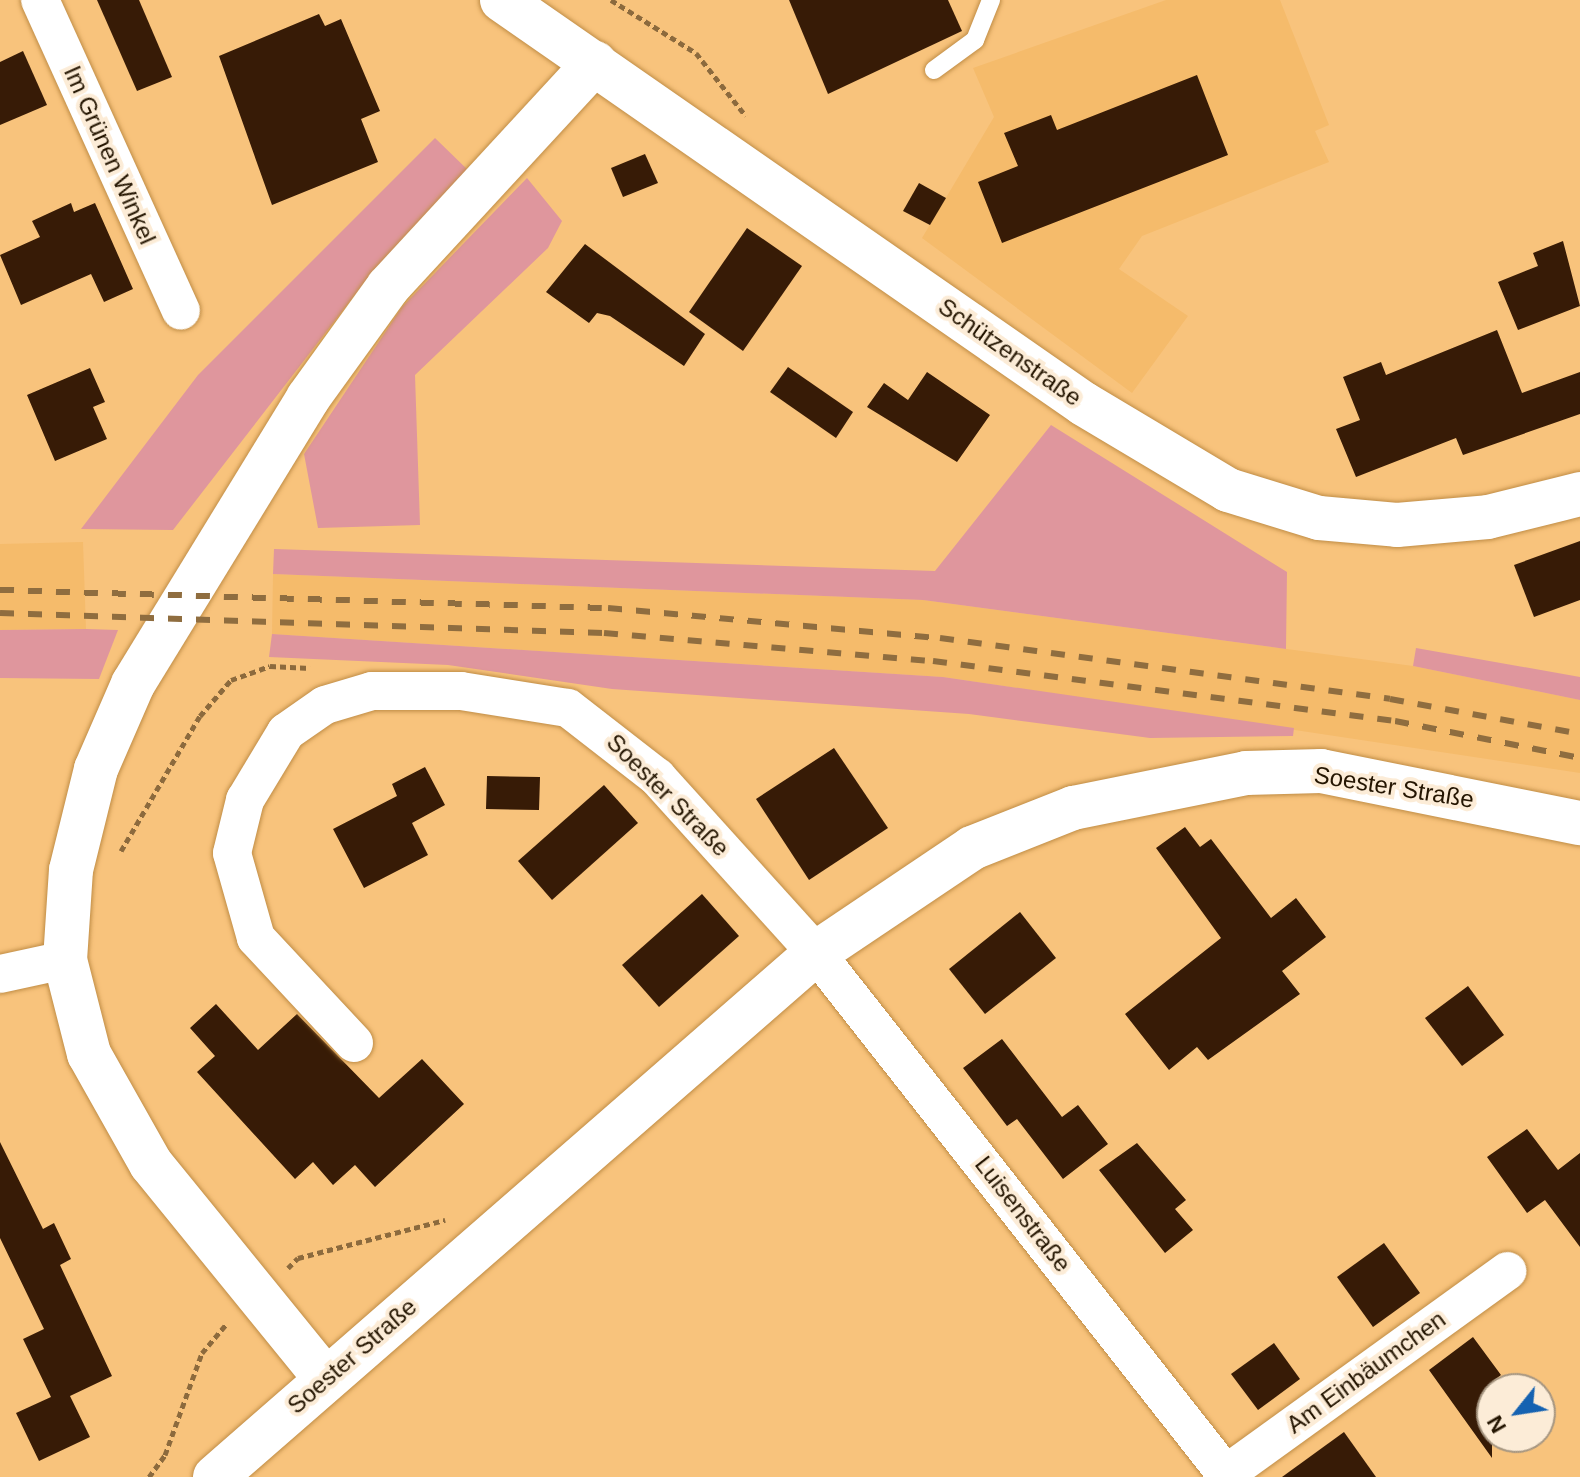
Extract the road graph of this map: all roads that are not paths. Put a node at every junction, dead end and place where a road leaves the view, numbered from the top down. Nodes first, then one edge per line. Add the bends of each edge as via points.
1 (40, 0) edge
2 (502, 0) edge
3 (991, 0) edge
4 (595, 63) junction
5 (934, 70) dead end
6 (181, 311) dead end
7 (1580, 494) edge
8 (1580, 823) edge
9 (816, 953) junction
10 (65, 960) junction
11 (0, 974) edge
12 (354, 1043) dead end
13 (1507, 1271) dead end
14 (325, 1378) junction
15 (1227, 1475) edge
16 (215, 1477) edge

1 - 6 street, Im Grünen Winkel
2 - 4 street, Schützenstraße
3 - 5 lane via 975,40
4 - 7 street, Schützenstraße via 1084,404 1228,490 1306,515 1397,525 1488,517
4 - 10 street via 388,287 219,537 133,684 96,769 71,870
8 - 9 street, Soester Straße via 1321,771 1166,785 1073,808 972,848
9 - 12 street, Soester Straße via 657,777 568,708 461,691 372,691 325,705 286,732 245,800 232,853 256,938
9 - 14 street, Soester Straße
9 - 15 street, Luisenstraße
10 - 11 street
10 - 14 street via 89,1054 151,1164
13 - 15 street, Am Einbäumchen
14 - 16 street, Soester Straße

